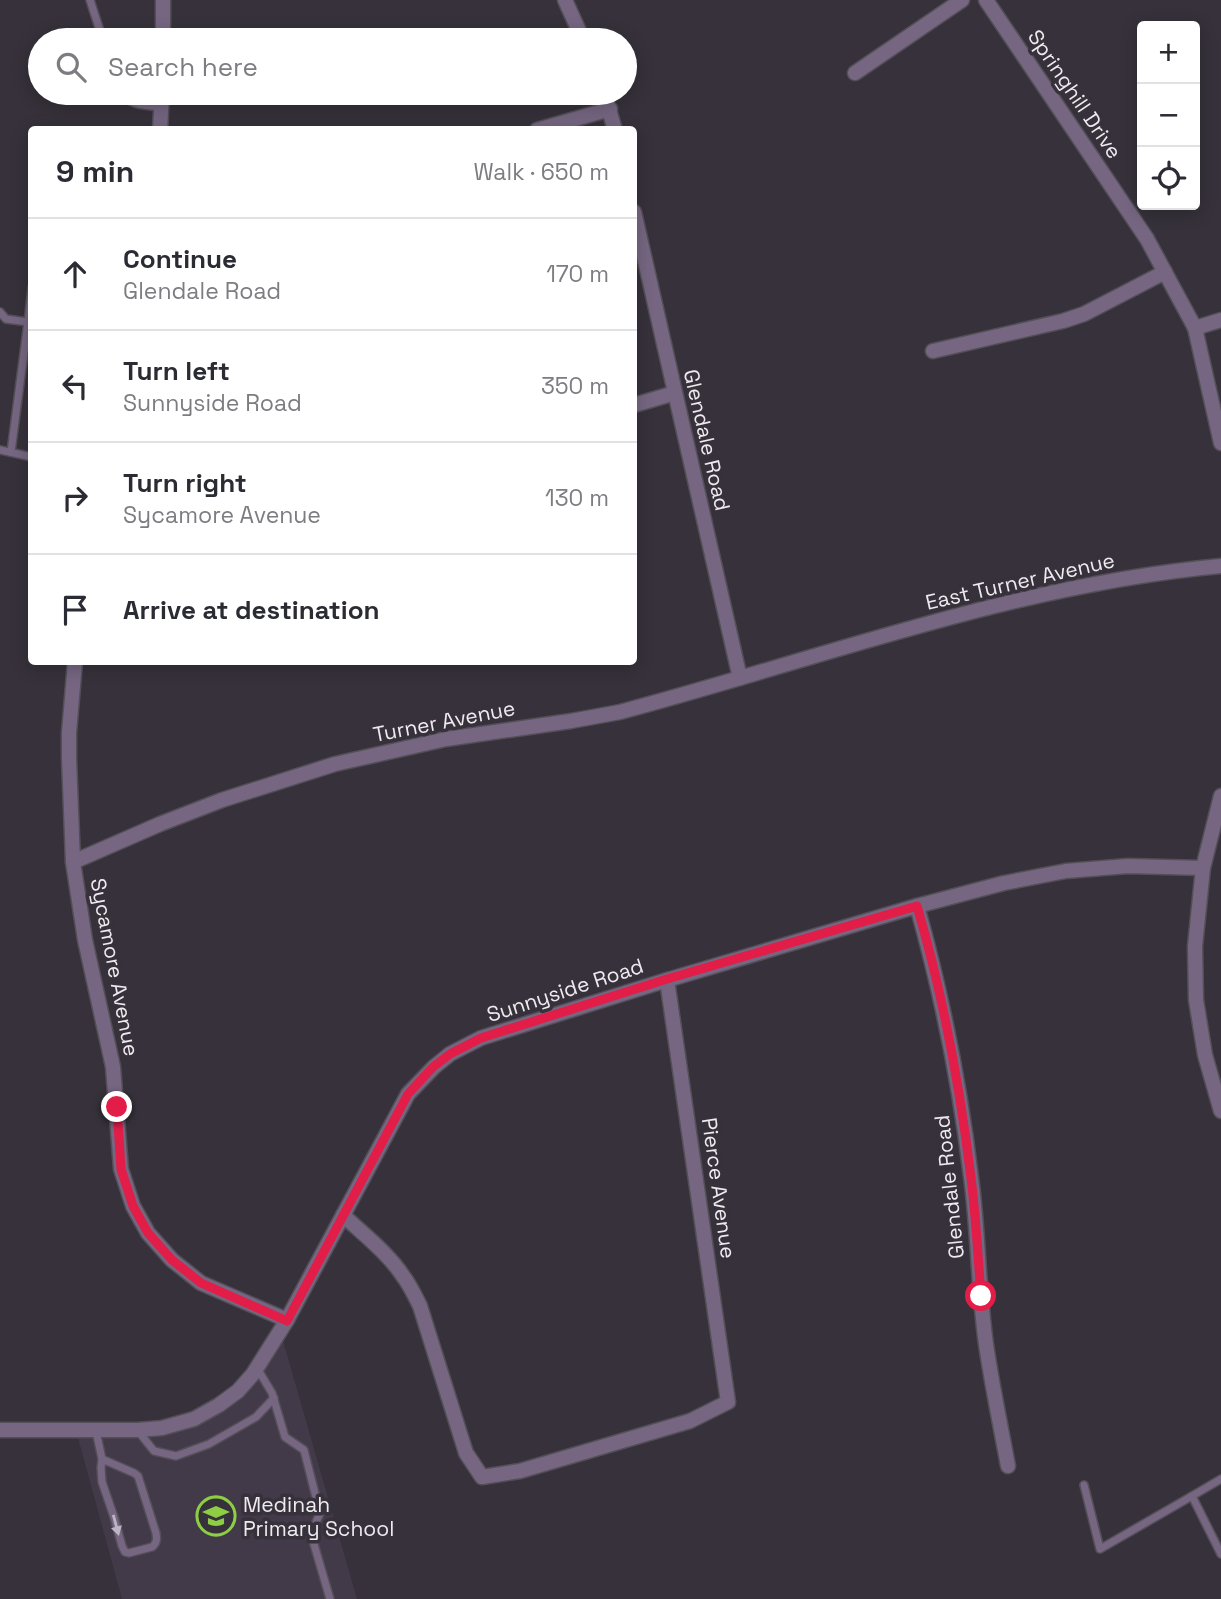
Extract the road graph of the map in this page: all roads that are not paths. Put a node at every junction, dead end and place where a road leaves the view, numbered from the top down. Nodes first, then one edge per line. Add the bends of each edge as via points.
1 (90, 0) edge
2 (163, 0) edge
3 (565, 0) edge
4 (962, 0) edge
5 (986, 0) edge
6 (99, 28) edge
7 (163, 28) edge
8 (578, 28) edge
9 (855, 73) dead end
10 (162, 105) edge
11 (608, 105) edge
12 (610, 109) junction
13 (160, 126) edge
14 (551, 126) edge
15 (614, 126) edge
16 (637, 225) edge
17 (1165, 272) junction
18 (28, 315) edge
19 (2, 316) edge
20 (1221, 320) edge
21 (27, 322) junction
22 (1195, 328) junction
23 (933, 351) dead end
24 (675, 393) junction
25 (637, 404) edge
26 (1221, 443) edge
27 (0, 450) edge
28 (12, 452) junction
29 (28, 456) edge
30 (1221, 566) edge
31 (831, 651) joint
32 (75, 665) edge
33 (740, 678) junction
34 (1221, 796) edge
35 (74, 862) junction
36 (1203, 867) junction
37 (917, 906) junction
38 (667, 979) junction
39 (1221, 1111) edge
40 (343, 1215) junction
41 (287, 1321) junction
42 (257, 1368) junction
43 (274, 1398) junction
44 (0, 1430) edge
45 (96, 1430) junction
46 (138, 1430) junction
47 (103, 1459) junction
48 (1008, 1466) dead end
49 (1221, 1479) edge
50 (1084, 1485) dead end
51 (1192, 1496) junction
52 (1221, 1554) edge
53 (330, 1599) edge

1 - 6 lane
2 - 7 street
3 - 8 street
4 - 9 street
5 - 17 street, Springhill Drive
10 - 13 street
11 - 12 street
12 - 14 street
12 - 15 street
16 - 24 street, Glendale Road
17 - 22 street, Springhill Drive
17 - 23 street via 1084,314
18 - 21 lane
19 - 21 lane
20 - 22 street
21 - 28 lane
22 - 26 street, Springhill Drive
24 - 25 street
24 - 33 street, Glendale Road
27 - 28 lane
28 - 29 lane
30 - 31 street, East Turner Avenue via 1100,583 1011,602
31 - 33 street, Turner Avenue
32 - 35 street, Sycamore Avenue via 69,733
33 - 35 street, Turner Avenue via 620,712 446,739 335,764 222,800
34 - 36 street
35 - 41 street, Sycamore Avenue via 85,940 113,1067 121,1169 133,1206 148,1233 201,1283
36 - 37 street, Sunnyside Road via 1066,871
36 - 39 street via 1195,946 1196,1000
37 - 38 street, Sunnyside Road
37 - 48 street, Glendale Road via 941,995 958,1090 987,1351
38 - 40 street, Sunnyside Road via 481,1038 450,1054 408,1094
38 - 40 street, Pierce Avenue via 728,1402 677,1424 520,1471 482,1477 466,1453 412,1289 390,1259
40 - 41 street, Sunnyside Road
41 - 42 street, Sunnyside Road
42 - 43 lane
42 - 46 street, Sunnyside Road via 238,1391 194,1419
43 - 46 lane via 257,1417 209,1444 176,1456 154,1451
43 - 53 lane via 285,1437 304,1450 320,1513 311,1534
44 - 45 street, Sunnyside Road
45 - 46 street, Sunnyside Road
45 - 47 lane
47 -> 47 lane via 102,1482 125,1552 152,1547 157,1539 138,1476
49 - 51 lane
50 - 51 lane via 1100,1549
51 - 52 lane

